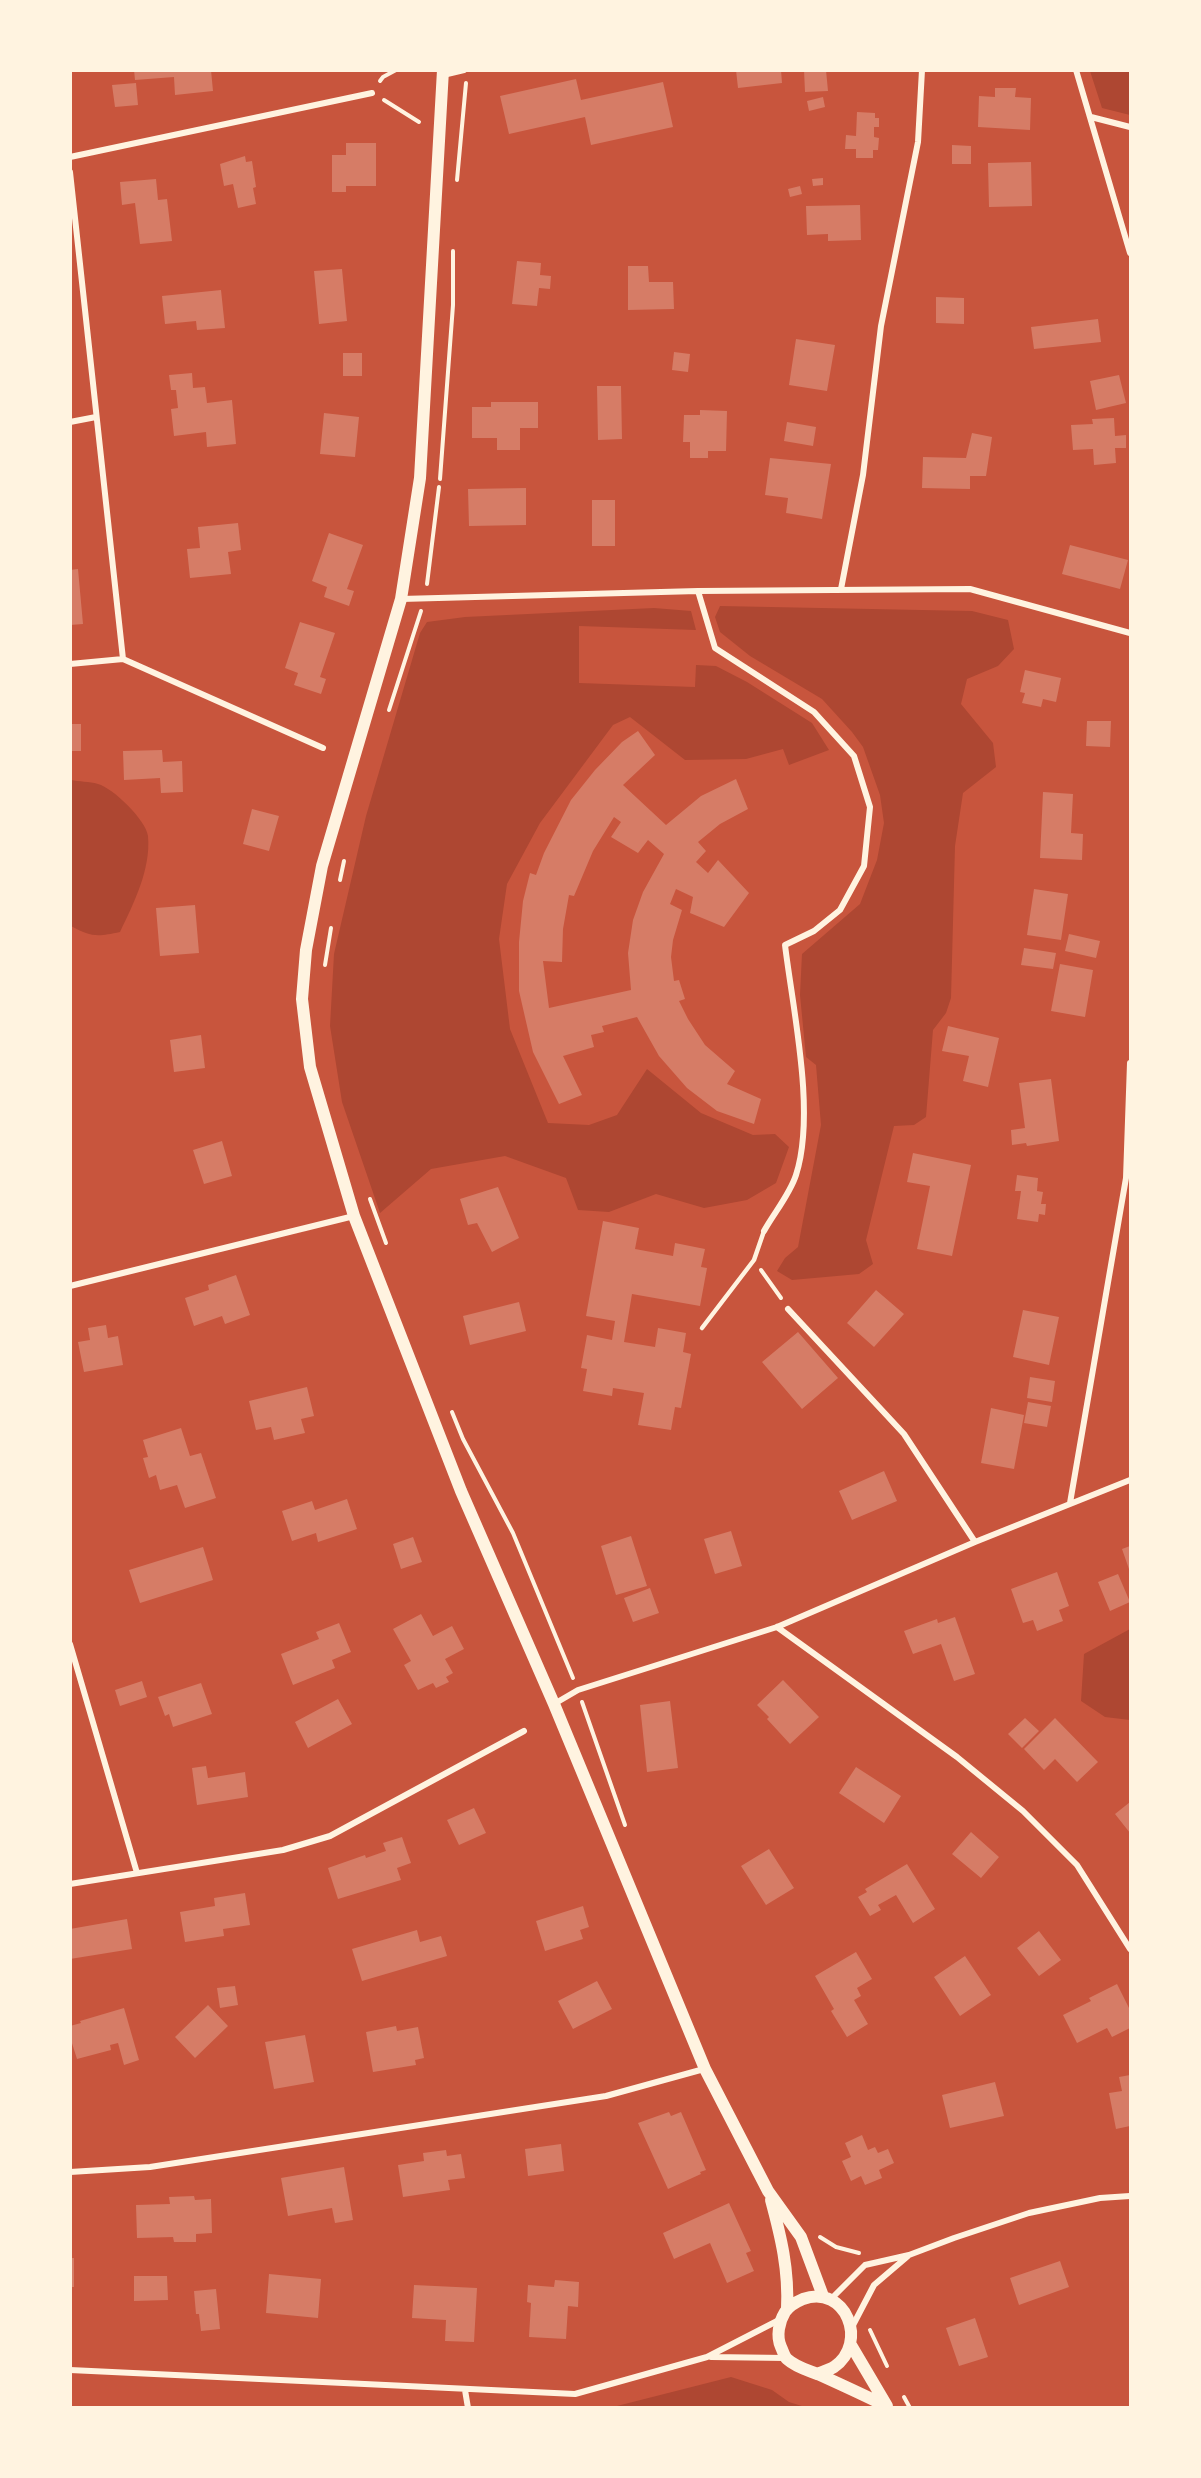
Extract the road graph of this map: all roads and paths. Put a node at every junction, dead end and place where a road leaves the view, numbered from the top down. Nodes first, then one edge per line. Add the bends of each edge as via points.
1 (396, 70) edge
2 (464, 70) edge
3 (921, 70) edge
4 (1076, 70) edge
5 (442, 73) edge
6 (466, 82) dead end
7 (372, 93) junction
8 (1091, 117) junction
9 (419, 122) dead end
10 (1131, 127) edge
11 (70, 157) edge
12 (70, 172) edge
13 (457, 183) dead end
14 (453, 248) dead end
15 (1131, 253) edge
16 (96, 417) junction
17 (70, 422) edge
18 (841, 589) junction
19 (698, 591) junction
20 (401, 599) junction
21 (425, 600) junction
22 (1131, 633) edge
23 (123, 659) junction
24 (70, 664) edge
25 (388, 711) dead end
26 (323, 748) dead end
27 (346, 853) dead end
28 (339, 884) dead end
29 (331, 927) dead end
30 (324, 969) dead end
31 (1131, 1063) edge
32 (369, 1197) dead end
33 (354, 1216) junction
34 (764, 1231) joint
35 (389, 1251) dead end
36 (754, 1260) junction
37 (70, 1286) edge
38 (788, 1309) joint
39 (702, 1328) dead end
40 (451, 1409) dead end
41 (1131, 1480) edge
42 (1070, 1503) junction
43 (975, 1542) junction
44 (777, 1627) junction
45 (70, 1644) edge
46 (578, 1690) junction
47 (554, 1704) junction
48 (524, 1731) dead end
49 (630, 1836) dead end
50 (137, 1873) junction
51 (70, 1884) edge
52 (1131, 1949) edge
53 (705, 2068) junction
54 (70, 2172) edge
55 (768, 2191) junction
56 (1131, 2196) edge
57 (815, 2234) dead end
58 (909, 2255) junction
59 (865, 2265) junction
60 (827, 2298) junction
61 (784, 2314) junction
62 (871, 2321) dead end
63 (851, 2330) junction
64 (851, 2345) junction
65 (707, 2357) junction
66 (786, 2358) junction
67 (70, 2370) edge
68 (890, 2372) dead end
69 (817, 2373) junction
70 (465, 2390) junction
71 (900, 2390) dead end
72 (887, 2407) edge
73 (468, 2408) edge
74 (910, 2408) edge

1 - 7 path via 383,77
2 - 5 street
3 - 18 street via 918,142 881,326 863,475
4 - 8 street
5 - 20 main road via 420,478
6 - 13 path
7 - 9 path
7 - 11 street
8 - 10 street
8 - 15 street
12 - 16 street
14 - 21 path via 444,447
16 - 17 street
16 - 23 street
18 - 19 street
18 - 22 street via 970,589
19 - 21 street
19 - 34 street via 715,648 814,712 854,756 870,807 864,866 840,910 814,931 785,945 805,1134 796,1176
20 - 21 street
20 - 33 main road via 322,866 306,950 302,999 310,1067
21 - 25 path
23 - 24 street
23 - 26 street
27 - 28 path
29 - 30 path
31 - 42 street via 1126,1178
32 - 35 path
33 - 37 street
33 - 47 main road via 461,1491
34 - 36 lane
36 - 38 path
36 - 39 lane
38 - 43 street via 904,1434
40 - 46 path via 513,1533
41 - 42 street
42 - 43 street
43 - 44 street
44 - 46 street
44 - 52 street via 957,1757 1023,1811 1077,1865
45 - 50 street
46 - 47 street
46 - 49 path
47 - 53 main road
48 - 50 street via 330,1836 283,1850
50 - 51 street
53 - 54 street via 606,2096 150,2167
53 - 55 main road
55 - 60 main road via 801,2237
55 - 61 main road via 784,2249 788,2282
56 - 58 street via 1100,2198 1029,2213
57 - 59 path via 836,2247 859,2253
58 - 59 street
58 - 63 street via 874,2285
59 - 60 street
60 - 61 main road via 804,2299
60 - 63 main road via 846,2314
61 - 65 street
61 - 66 main road via 778,2340
62 - 68 path via 869,2331
63 - 64 main road
64 - 69 main road via 834,2368
64 - 72 main road
65 - 66 street
65 - 70 street via 575,2394
66 - 69 main road via 802,2370
67 - 70 street
69 - 72 main road
70 - 73 street
71 - 74 path

